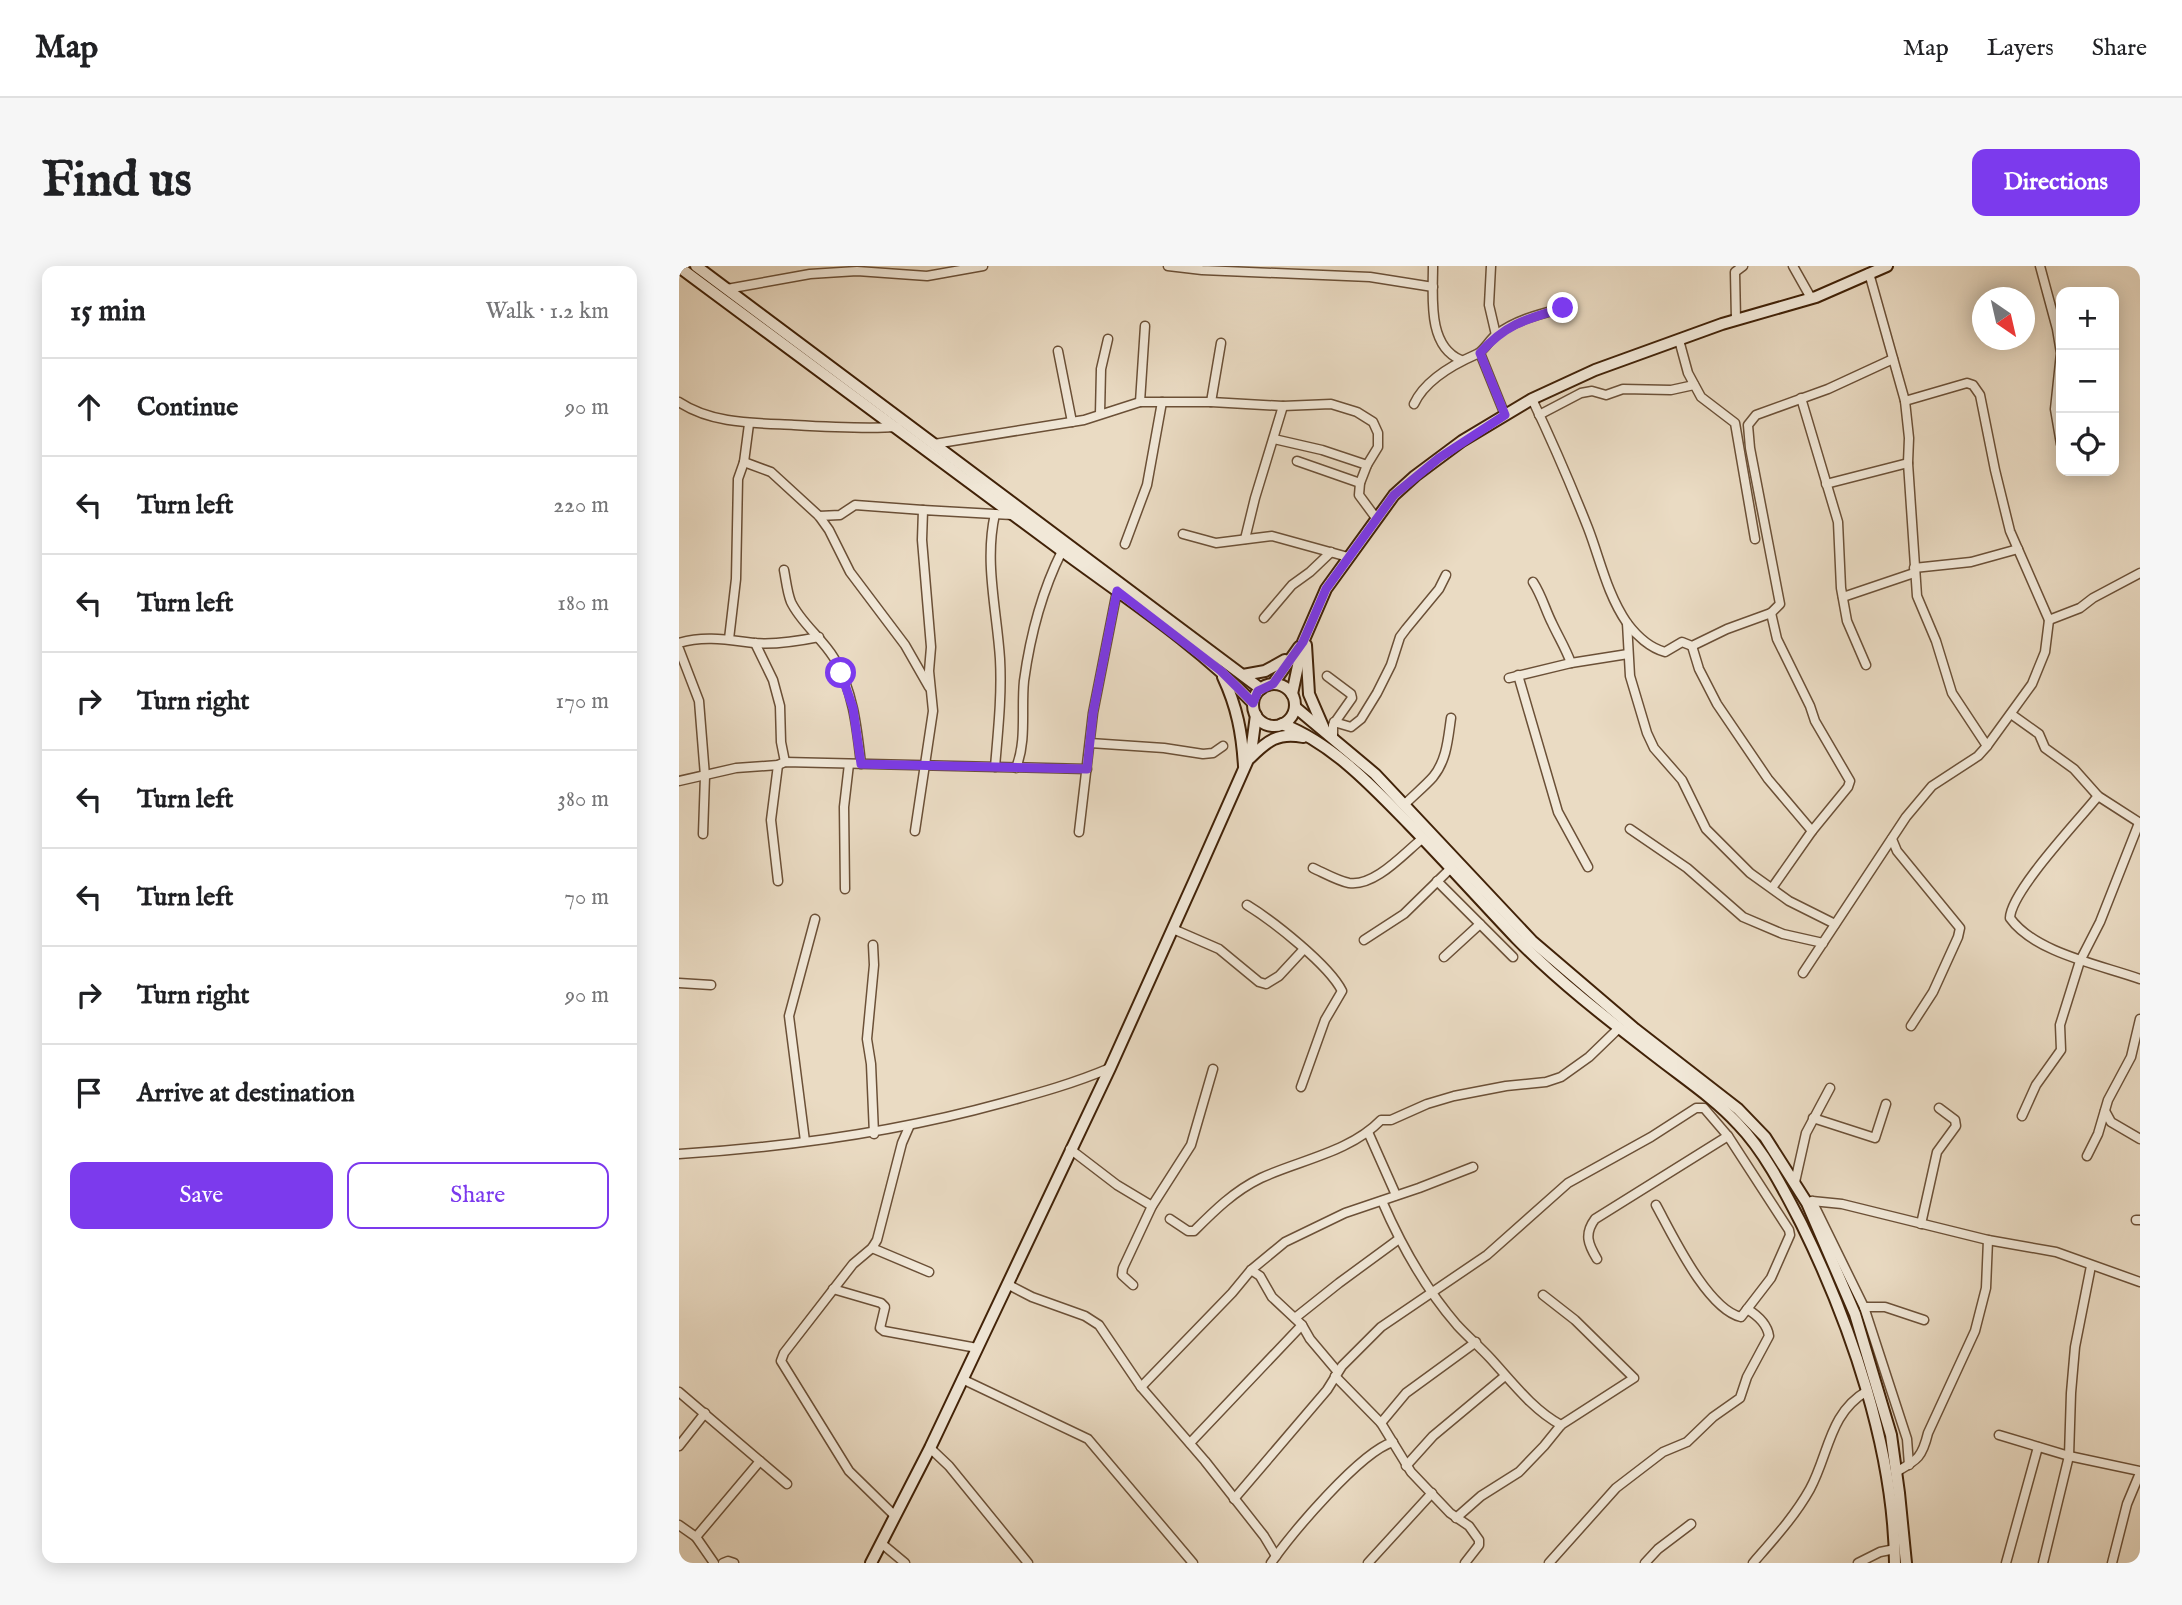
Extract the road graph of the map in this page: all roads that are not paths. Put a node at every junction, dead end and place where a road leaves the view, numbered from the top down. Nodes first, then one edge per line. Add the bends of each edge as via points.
1 (696, 266) edge
2 (983, 266) edge
3 (1170, 266) edge
4 (1365, 266) edge
5 (1433, 266) edge
6 (1491, 266) edge
7 (1743, 266) edge
8 (1793, 266) edge
9 (1887, 266) edge
10 (2040, 266) edge
11 (679, 267) edge
12 (1869, 273) junction
13 (1367, 276) junction
14 (1433, 287) junction
15 (727, 289) junction
16 (1811, 298) junction
17 (1563, 308) dead end
18 (1736, 320) junction
19 (1145, 326) dead end
20 (1496, 335) junction
21 (1108, 339) dead end
22 (1679, 340) junction
23 (1221, 343) dead end
24 (1058, 351) dead end
25 (1480, 353) junction
26 (1893, 359) junction
27 (1461, 360) junction
28 (1694, 385) junction
29 (1801, 398) junction
30 (1532, 399) junction
31 (1905, 401) junction
32 (679, 402) edge
33 (1140, 402) junction
34 (1162, 402) junction
35 (1211, 402) junction
36 (1414, 404) dead end
37 (1283, 406) junction
38 (692, 411) junction
39 (679, 414) edge
40 (1100, 414) junction
41 (1505, 415) junction
42 (1539, 415) junction
43 (2056, 415) edge
44 (1072, 422) junction
45 (749, 424) junction
46 (897, 427) junction
47 (1274, 439) junction
48 (934, 444) junction
49 (1297, 461) dead end
50 (744, 462) junction
51 (1908, 463) junction
52 (1367, 464) junction
53 (1360, 483) junction
54 (1826, 484) junction
55 (923, 510) junction
56 (995, 514) junction
57 (1014, 515) junction
58 (819, 516) junction
59 (1375, 518) junction
60 (1183, 534) dead end
61 (1245, 538) junction
62 (1755, 540) dead end
63 (1125, 544) dead end
64 (2018, 549) junction
65 (1062, 551) junction
66 (1331, 552) junction
67 (1348, 557) junction
68 (784, 570) dead end
69 (1914, 570) junction
70 (2140, 573) edge
71 (1446, 575) dead end
72 (1533, 582) dead end
73 (1117, 591) junction
74 (1843, 597) junction
75 (1771, 613) junction
76 (1264, 618) dead end
77 (2049, 620) junction
78 (1627, 623) junction
79 (820, 637) junction
80 (1304, 638) junction
81 (729, 639) junction
82 (679, 643) edge
83 (755, 643) junction
84 (1692, 646) junction
85 (679, 649) edge
86 (1628, 653) junction
87 (1291, 657) junction
88 (1571, 663) junction
89 (1866, 665) dead end
90 (1221, 671) junction
91 (1243, 675) junction
92 (1327, 676) dead end
93 (1273, 684) junction
94 (930, 689) junction
95 (1261, 689) junction
96 (1292, 694) junction
97 (1253, 703) junction
98 (1295, 708) junction
99 (2011, 714) junction
100 (1256, 716) junction
101 (1451, 718) dead end
102 (1335, 722) junction
103 (1279, 725) junction
104 (1331, 738) junction
105 (1315, 741) junction
106 (1090, 743) junction
107 (1223, 746) dead end
108 (1987, 746) junction
109 (1248, 761) junction
110 (782, 764) junction
111 (849, 764) junction
112 (861, 764) junction
113 (926, 766) junction
114 (995, 767) junction
115 (1016, 768) junction
116 (1087, 769) junction
117 (705, 776) junction
118 (679, 782) edge
119 (2098, 796) junction
120 (1405, 804) junction
121 (2140, 823) edge
122 (1630, 828) dead end
123 (915, 831) dead end
124 (1812, 831) junction
125 (1079, 832) dead end
126 (703, 834) dead end
127 (1423, 838) junction
128 (1892, 839) junction
129 (1886, 848) junction
130 (1897, 851) junction
131 (1588, 867) dead end
132 (1313, 868) dead end
133 (1451, 868) junction
134 (778, 881) dead end
135 (1437, 881) junction
136 (1772, 888) junction
137 (845, 889) dead end
138 (1247, 905) dead end
139 (815, 919) dead end
140 (1480, 924) junction
141 (1835, 924) junction
142 (1173, 929) junction
143 (1364, 940) dead end
144 (1823, 943) junction
145 (873, 945) dead end
146 (1304, 949) junction
147 (1444, 957) dead end
148 (1513, 957) dead end
149 (2080, 961) junction
150 (1803, 973) dead end
151 (2140, 979) edge
152 (679, 984) edge
153 (711, 985) dead end
154 (2140, 1019) edge
155 (1911, 1026) dead end
156 (1619, 1028) junction
157 (2136, 1058) edge
158 (1109, 1068) junction
159 (1213, 1069) dead end
160 (1301, 1087) dead end
161 (1830, 1088) dead end
162 (1886, 1104) dead end
163 (1939, 1108) dead end
164 (2105, 1111) junction
165 (2022, 1116) dead end
166 (1813, 1118) junction
167 (909, 1126) junction
168 (1368, 1132) junction
169 (874, 1134) junction
170 (1728, 1136) junction
171 (2140, 1139) edge
172 (805, 1141) junction
173 (1070, 1149) junction
174 (679, 1154) edge
175 (2087, 1156) dead end
176 (1473, 1167) dead end
177 (1795, 1182) junction
178 (1396, 1195) junction
179 (1382, 1201) junction
180 (1810, 1202) junction
181 (1656, 1205) dead end
182 (1152, 1206) junction
183 (1170, 1219) dead end
184 (1921, 1224) junction
185 (1399, 1239) junction
186 (1988, 1240) junction
187 (872, 1248) junction
188 (1597, 1259) dead end
189 (2091, 1266) junction
190 (1251, 1270) junction
191 (929, 1272) dead end
192 (2140, 1282) edge
193 (1007, 1283) junction
194 (1133, 1285) dead end
195 (833, 1289) junction
196 (1432, 1292) junction
197 (1543, 1295) dead end
198 (1864, 1307) junction
199 (1747, 1309) junction
200 (1924, 1320) dead end
201 (1299, 1321) junction
202 (1476, 1342) junction
203 (977, 1348) junction
204 (1336, 1374) junction
205 (1505, 1376) junction
206 (963, 1379) junction
207 (1141, 1387) junction
208 (1867, 1391) junction
209 (679, 1392) edge
210 (705, 1412) junction
211 (1381, 1423) junction
212 (1561, 1425) junction
213 (1999, 1435) dead end
214 (680, 1442) edge
215 (1393, 1442) junction
216 (1190, 1443) junction
217 (2038, 1447) junction
218 (930, 1448) junction
219 (2069, 1456) junction
220 (760, 1461) junction
221 (1404, 1463) junction
222 (1909, 1465) junction
223 (1896, 1472) junction
224 (2140, 1472) edge
225 (787, 1484) dead end
226 (1432, 1493) junction
227 (1234, 1499) junction
228 (895, 1516) junction
229 (1456, 1518) junction
230 (1691, 1524) dead end
231 (679, 1525) edge
232 (696, 1537) junction
233 (881, 1543) junction
234 (1895, 1549) junction
235 (1273, 1559) edge
236 (714, 1563) edge
237 (723, 1563) edge
238 (734, 1563) edge
239 (871, 1563) edge
240 (905, 1563) edge
241 (1028, 1563) edge
242 (1193, 1563) edge
243 (1368, 1563) edge
244 (1465, 1563) edge
245 (1549, 1563) edge
246 (1645, 1563) edge
247 (1753, 1563) edge
248 (1858, 1563) edge
249 (1895, 1563) edge
250 (1906, 1563) edge
251 (2005, 1563) edge
252 (2043, 1563) edge
253 (2112, 1563) edge

1 - 15 main road
2 - 15 street via 927,276 857,271 810,274
3 - 13 street
4 - 13 street
5 - 14 street
6 - 20 street via 1489,305
7 - 18 street via 1735,272
8 - 16 street
9 - 12 main road
10 - 43 street via 2061,353
11 - 46 main road
12 - 16 main road
12 - 26 street
13 - 14 street
14 - 27 street via 1439,339
15 - 48 main road
16 - 18 main road
17 - 20 street via 1519,321
18 - 22 main road
19 - 33 street
20 - 25 street
21 - 40 street via 1101,369
22 - 28 street
22 - 30 main road
23 - 35 street
24 - 44 street
25 - 27 street
25 - 41 street
26 - 29 street
26 - 31 street
27 - 36 street via 1422,389
28 - 42 street via 1671,390 1623,389 1606,395 1591,391
28 - 62 street via 1701,397 1735,424
29 - 54 street
29 - 75 street via 1756,415 1748,425 1780,604
30 - 41 main road
30 - 42 street
31 - 51 street
31 - 64 street via 1967,383 1977,389
32 - 38 street
33 - 34 street
33 - 40 street
34 - 35 street
34 - 63 street via 1147,485
35 - 37 street
37 - 47 street
37 - 52 street via 1331,404 1373,422 1379,440
38 - 39 street
38 - 45 street
40 - 44 street
41 - 59 main road via 1415,476
42 - 78 street
44 - 48 street
45 - 46 street
45 - 50 street
46 - 57 main road
47 - 52 street
47 - 61 street
48 - 91 main road
49 - 53 street
50 - 58 street via 771,472
50 - 81 street via 738,479 736,579
51 - 54 street
51 - 69 street
52 - 53 street
53 - 59 street via 1362,502
54 - 74 street via 1840,538
55 - 56 street
55 - 58 street via 855,505 840,515
55 - 94 street
56 - 57 street
56 - 114 street via 991,573 1000,660
57 - 65 main road
58 - 94 street via 850,572 905,645
59 - 67 main road
60 - 61 street via 1216,543
61 - 66 street via 1272,536
64 - 69 street
64 - 77 street
65 - 73 main road
65 - 115 street via 1044,592 1024,682 1021,755
66 - 67 street
66 - 76 street via 1292,585
67 - 80 main road via 1326,589
68 - 79 street via 792,603
69 - 74 street
69 - 108 street via 1917,596 1952,693
70 - 77 street via 2080,608
71 - 102 street via 1400,638 1391,665 1361,719 1351,727
72 - 88 street
73 - 90 main road
73 - 106 street
74 - 89 street via 1847,621
75 - 84 street
75 - 124 street via 1777,639 1815,721 1850,781
77 - 99 street via 2040,668
78 - 84 street via 1656,650 1665,652 1682,642
78 - 86 street
79 - 83 street
79 - 112 street via 846,686
80 - 87 main road
80 - 96 main road
80 - 104 main road via 1309,694
81 - 82 street
81 - 83 street
83 - 110 street via 780,706
84 - 124 street via 1717,704 1768,779
85 - 117 street via 699,701
86 - 88 street
86 - 136 street via 1640,713 1654,748 1682,780 1706,829
87 - 91 main road via 1265,671
87 - 93 main road
88 - 131 street via 1514,677 1558,811
90 - 97 main road
90 - 109 main road via 1239,717
91 - 95 main road
92 - 102 street via 1352,698
93 - 95 main road
93 - 96 main road
94 - 113 street via 933,711
95 - 97 main road
96 - 98 main road
97 - 100 main road
98 - 103 main road
98 - 104 main road
99 - 108 street
99 - 119 street via 2039,734 2045,748 2074,769
100 - 103 main road via 1267,725
100 - 109 main road
101 - 120 street via 1440,767
102 - 104 street
103 - 105 main road
103 - 109 main road
104 - 120 main road
105 - 109 main road via 1280,735
105 - 127 main road via 1378,792
106 - 107 street via 1203,754
106 - 116 street
108 - 128 street via 1932,786
109 - 142 main road
110 - 111 street
110 - 117 street
110 - 134 street via 771,820
111 - 112 street
111 - 137 street via 844,807
112 - 113 street
113 - 114 street
113 - 123 street
114 - 115 street
115 - 116 street
116 - 125 street
117 - 118 street
117 - 126 street
119 - 121 street
119 - 149 street via 2027,882 2010,914 2023,934
120 - 177 main road via 1532,941 1747,1117
121 - 149 street
122 - 144 street via 1743,916 1783,934
124 - 136 street
127 - 132 street via 1366,882 1349,883
127 - 133 main road
128 - 129 street
128 - 130 street
129 - 130 street
129 - 141 street
130 - 155 street via 1959,928 1933,992
133 - 135 street
133 - 156 main road via 1529,950
135 - 140 street
135 - 143 street via 1404,915
136 - 141 street
138 - 146 street
139 - 172 street via 789,1016
140 - 147 street
140 - 148 street
141 - 144 street
142 - 146 street via 1219,949 1266,984
142 - 158 main road
144 - 150 street
145 - 169 street via 867,1039
146 - 160 street via 1342,991 1325,1020
149 - 151 street
149 - 165 street via 2060,1025 2061,1050 2036,1085
152 - 153 street
154 - 157 street
156 - 168 street via 1561,1077 1454,1096 1381,1120
156 - 208 main road via 1724,1111 1766,1160 1820,1264
157 - 164 street
158 - 167 street via 1080,1081
158 - 173 main road
159 - 182 street via 1191,1145
161 - 166 street
162 - 166 street via 1875,1138
163 - 184 street via 1956,1126 1937,1152
164 - 171 street via 2111,1122
164 - 175 street
166 - 177 street
167 - 169 street
167 - 187 street
168 - 178 street
168 - 183 street via 1244,1187 1193,1231
169 - 172 street
170 - 188 street via 1595,1219 1587,1237
170 - 196 street via 1703,1108 1696,1108 1568,1183 1487,1255
170 - 199 street via 1790,1235 1771,1278
172 - 174 street
173 - 182 street
173 - 193 main road
176 - 178 street
177 - 180 main road
178 - 179 street
179 - 185 street
179 - 190 street via 1299,1234
180 - 184 street via 1842,1204
180 - 198 street
180 - 223 main road via 1855,1314 1888,1420
181 - 199 street via 1692,1270 1710,1292 1736,1316 1741,1317
182 - 194 street via 1122,1272
184 - 186 street
185 - 196 street
185 - 201 street via 1348,1275
186 - 189 street via 2056,1252
186 - 222 street via 1986,1288 1975,1331 1924,1451
187 - 191 street
187 - 195 street
189 - 192 street
189 - 219 street via 2075,1347
190 - 201 street
190 - 207 street
193 - 203 main road
193 - 207 street via 1094,1320
195 - 203 street via 881,1303 885,1307 880,1328 884,1331
195 - 228 street via 781,1362 849,1471
196 - 202 street
196 - 204 street via 1381,1327
197 - 212 street via 1634,1378
198 - 200 street via 1885,1307
198 - 222 street via 1906,1439
199 - 245 street via 1759,1317 1769,1336 1740,1398 1687,1442 1663,1452 1616,1488
201 - 204 street
201 - 216 street
202 - 205 street
202 - 211 street via 1412,1387
203 - 206 main road
204 - 211 street
204 - 227 street
205 - 212 street
205 - 221 street
206 - 218 main road
206 - 242 street via 1088,1439
207 - 216 street
208 - 234 main road via 1892,1506
208 - 247 street via 1841,1415 1811,1488
209 - 210 street
210 - 214 street
210 - 220 street
211 - 215 street
212 - 229 street via 1518,1472
213 - 217 street
215 - 221 street
215 - 235 street via 1339,1483
216 - 227 street
217 - 219 street
217 - 251 street
218 - 228 main road
218 - 241 street
219 - 224 street
219 - 252 street
220 - 225 street
220 - 232 street
221 - 226 street
222 - 223 street
223 - 250 main road
224 - 253 street
226 - 229 street
226 - 243 street
227 - 235 street via 1264,1536
228 - 233 main road
229 - 244 street via 1469,1526 1480,1542
230 - 246 street
231 - 232 street
232 - 236 street
233 - 239 main road
233 - 240 street
234 - 248 street
234 - 249 main road
237 - 238 street

